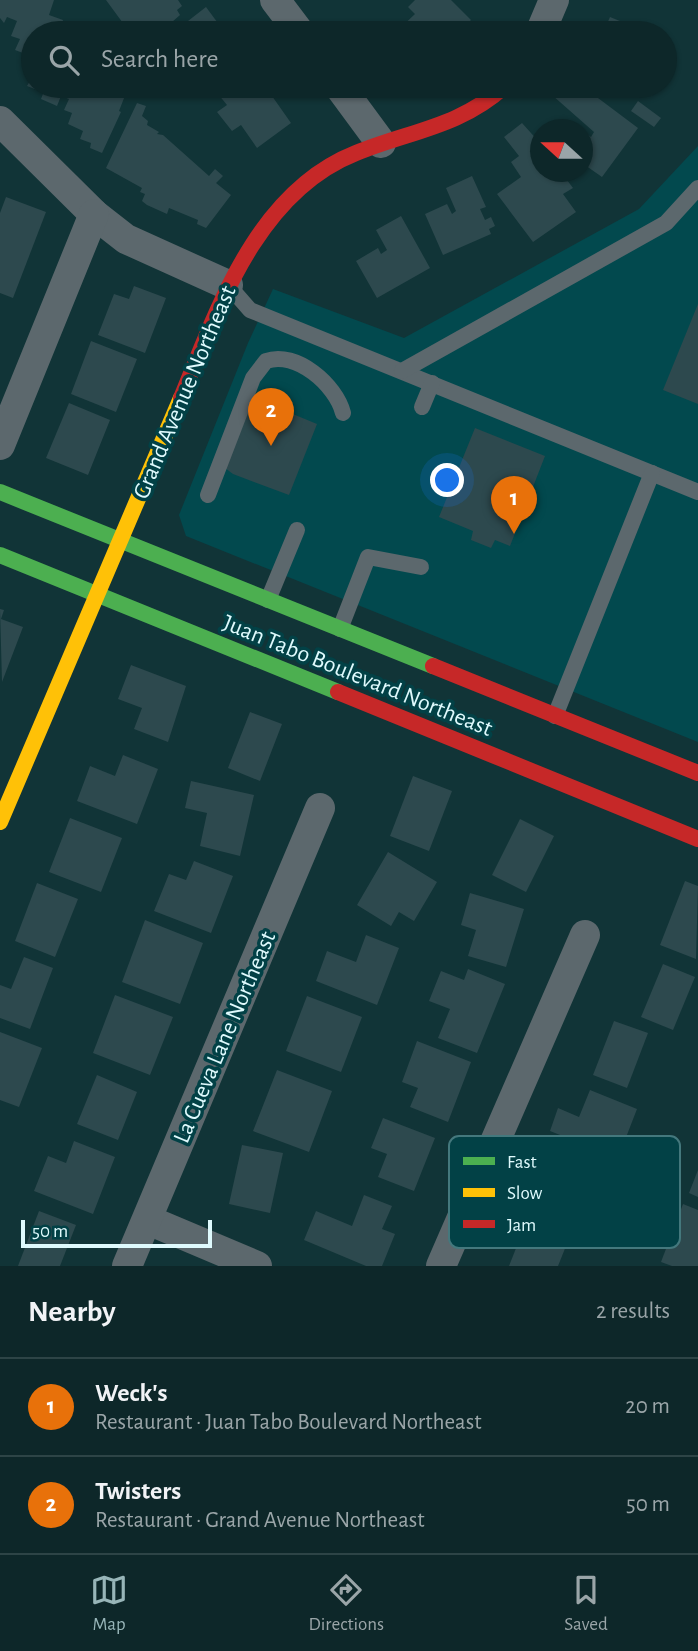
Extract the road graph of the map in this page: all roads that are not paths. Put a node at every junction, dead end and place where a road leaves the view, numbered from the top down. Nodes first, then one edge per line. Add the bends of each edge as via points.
1 (275, 0) edge
2 (554, 0) edge
3 (291, 21) edge
4 (545, 21) edge
5 (349, 98) edge
6 (490, 98) edge
7 (0, 121) edge
8 (381, 143) junction
9 (698, 188) edge
10 (94, 214) junction
11 (228, 285) junction
12 (402, 371) junction
13 (432, 383) junction
14 (422, 407) dead end
15 (343, 413) dead end
16 (0, 445) edge
17 (652, 473) junction
18 (0, 492) edge
19 (698, 492) edge
20 (208, 495) dead end
21 (297, 530) dead end
22 (122, 540) junction
23 (0, 555) edge
24 (421, 567) dead end
25 (99, 593) junction
26 (268, 600) junction
27 (340, 629) junction
28 (553, 722) junction
29 (698, 773) edge
30 (320, 808) dead end
31 (0, 822) edge
32 (698, 839) edge
33 (585, 935) dead end
34 (498, 1136) edge
35 (148, 1220) junction
36 (449, 1248) edge
37 (127, 1266) edge
38 (257, 1266) edge
39 (441, 1266) edge

1 - 3 street
2 - 4 street
5 - 8 street
6 - 8 main road, Grand Avenue Northeast via 451,121
7 - 10 street
8 - 11 main road, Grand Avenue Northeast via 334,163 294,197 242,259
9 - 12 lane via 666,223
10 - 11 street via 125,239
10 - 16 street
11 - 12 lane via 250,310
11 - 22 main road, Grand Avenue Northeast
12 - 13 lane
13 - 14 lane
13 - 17 lane
15 - 20 lane via 340,399 307,369 282,357 266,361 253,378
17 - 19 lane
17 - 28 lane
18 - 22 main road, Juan Tabo Boulevard Northeast
21 - 26 lane
22 - 25 main road, Grand Avenue Northeast
22 - 26 main road, Juan Tabo Boulevard Northeast
23 - 25 main road, Juan Tabo Boulevard Northeast
24 - 27 lane via 368,557
25 - 31 main road, Grand Avenue Northeast
25 - 32 main road, Juan Tabo Boulevard Northeast via 535,766
26 - 27 main road, Juan Tabo Boulevard Northeast
27 - 28 main road, Juan Tabo Boulevard Northeast
28 - 29 main road, Juan Tabo Boulevard Northeast
30 - 35 street, La Cueva Lane Northeast
33 - 34 street
35 - 37 street, La Cueva Lane Northeast
35 - 38 street
36 - 39 street

